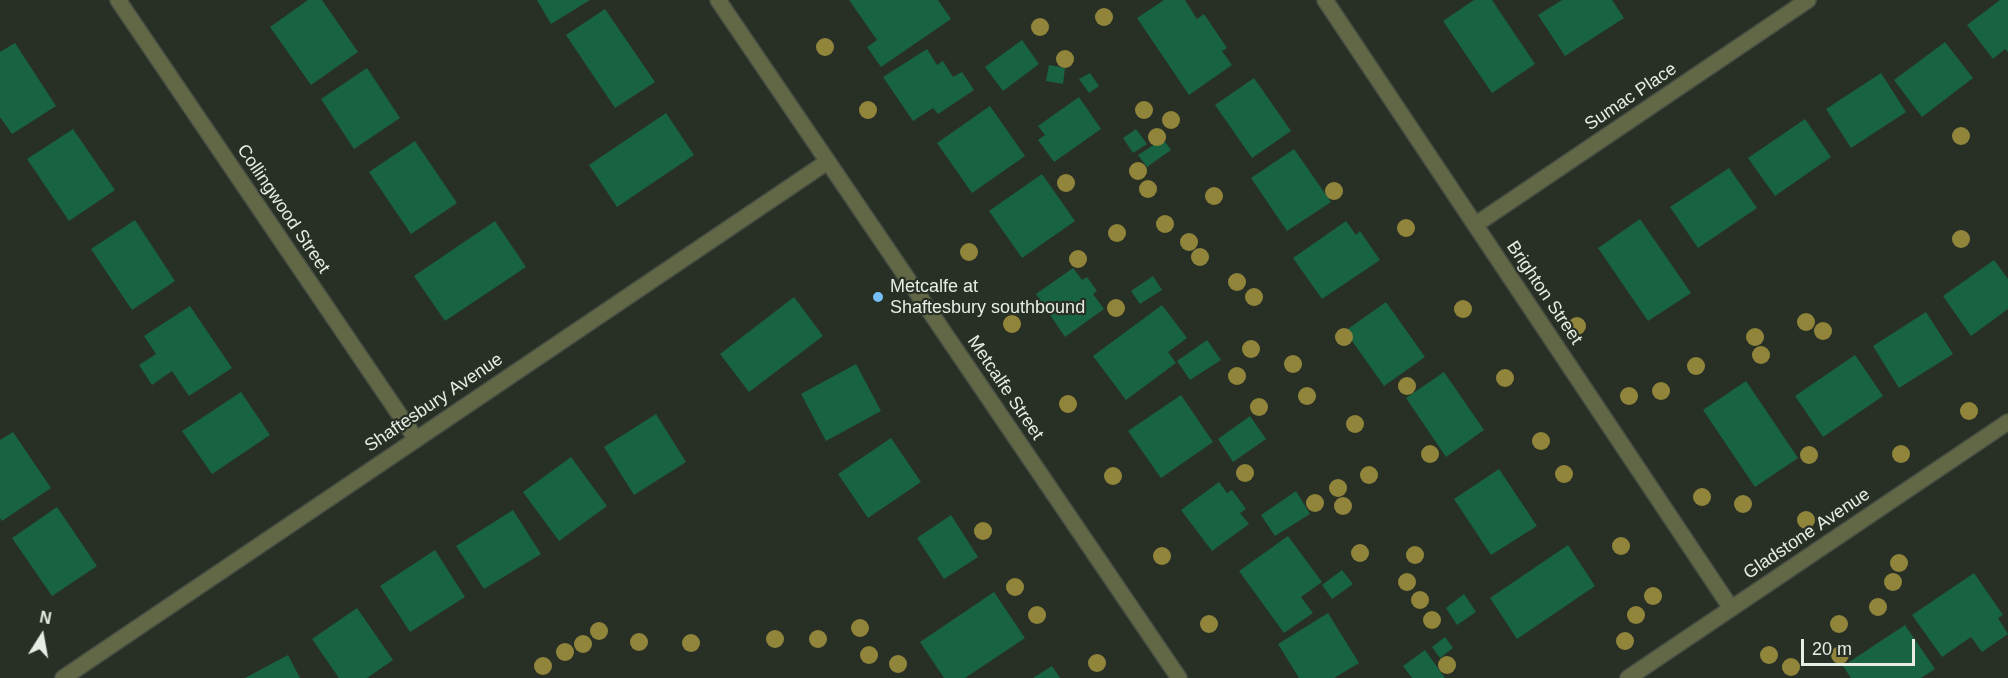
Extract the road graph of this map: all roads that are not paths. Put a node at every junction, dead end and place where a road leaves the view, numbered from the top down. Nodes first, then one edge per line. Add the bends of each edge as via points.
1 (118, 0) edge
2 (718, 0) edge
3 (1324, 0) edge
4 (1808, 0) edge
5 (827, 162) junction
6 (1475, 225) junction
7 (2008, 422) edge
8 (416, 439) junction
9 (1731, 608) junction
10 (63, 678) edge
11 (1179, 678) edge
12 (1628, 678) edge

1 - 8 street, Collingwood Street
2 - 5 street, Metcalfe Street
3 - 6 street, Brighton Street
4 - 6 street, Sumac Place
5 - 8 street, Shaftesbury Avenue
5 - 11 street, Metcalfe Street
6 - 9 street, Brighton Street
7 - 9 street, Gladstone Avenue
8 - 10 street, Shaftesbury Avenue
9 - 12 street, Gladstone Avenue

